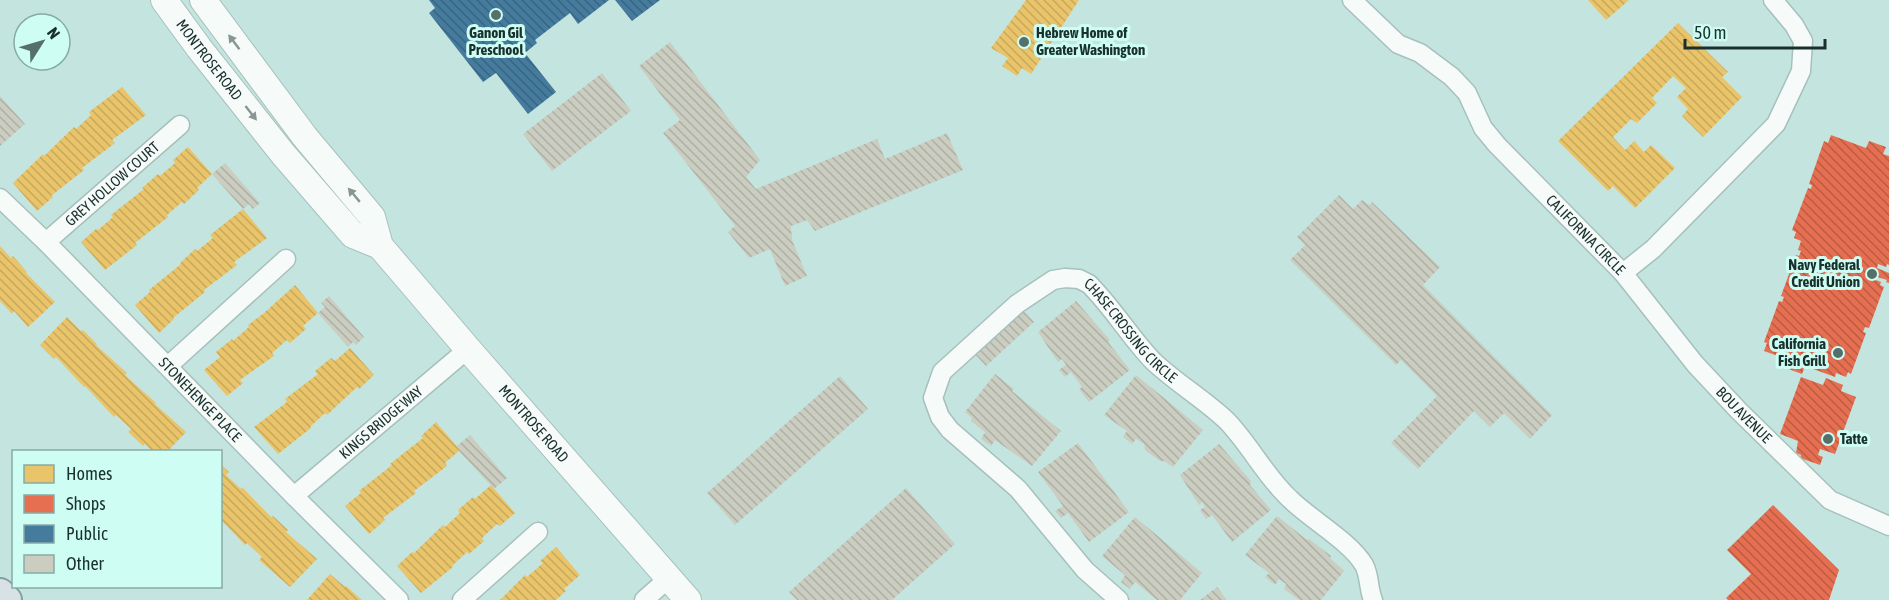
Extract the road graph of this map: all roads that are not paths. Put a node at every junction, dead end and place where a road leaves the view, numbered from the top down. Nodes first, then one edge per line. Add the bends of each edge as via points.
1 (164, 0) edge
2 (203, 0) edge
3 (1352, 0) edge
4 (1773, 0) edge
5 (180, 126) dead end
6 (0, 198) edge
7 (46, 242) junction
8 (380, 246) junction
9 (285, 259) dead end
10 (1623, 273) junction
11 (468, 349) junction
12 (168, 366) junction
13 (294, 496) junction
14 (1889, 526) edge
15 (538, 532) dead end
16 (669, 578) junction
17 (0, 592) edge
18 (7, 600) edge
19 (399, 600) edge
20 (462, 600) edge
21 (644, 600) edge
22 (688, 600) edge
23 (1119, 600) edge
24 (1373, 600) edge

1 -> 8 street, MONTROSE ROAD via 276,145 353,235
8 -> 2 street, MONTROSE ROAD via 372,217 305,137
3 - 10 street, CALIFORNIA CIRCLE via 1398,44 1420,53 1452,77 1467,93 1483,128 1497,145
4 - 10 street, CALIFORNIA CIRCLE via 1803,41 1801,70 1776,124 1653,249
5 - 7 street, GREY HOLLOW COURT
6 - 7 street, STONEHENGE PLACE
7 - 12 street, STONEHENGE PLACE
8 - 11 street, MONTROSE ROAD
9 - 12 street
10 - 14 street, BOU AVENUE via 1695,364 1830,500
11 - 13 street, KINGS BRIDGE WAY
11 - 16 street, MONTROSE ROAD
12 - 13 street, STONEHENGE PLACE
13 - 19 street, STONEHENGE PLACE
15 - 20 street
16 - 21 street
16 - 22 street, MONTROSE ROAD
17 - 18 main road
23 - 24 street, CHASE CROSSING CIRCLE via 1085,570 1018,489 950,430 933,398 942,372 1017,304 1053,280 1079,279 1089,284 1154,361 1229,423 1283,493 1364,563

